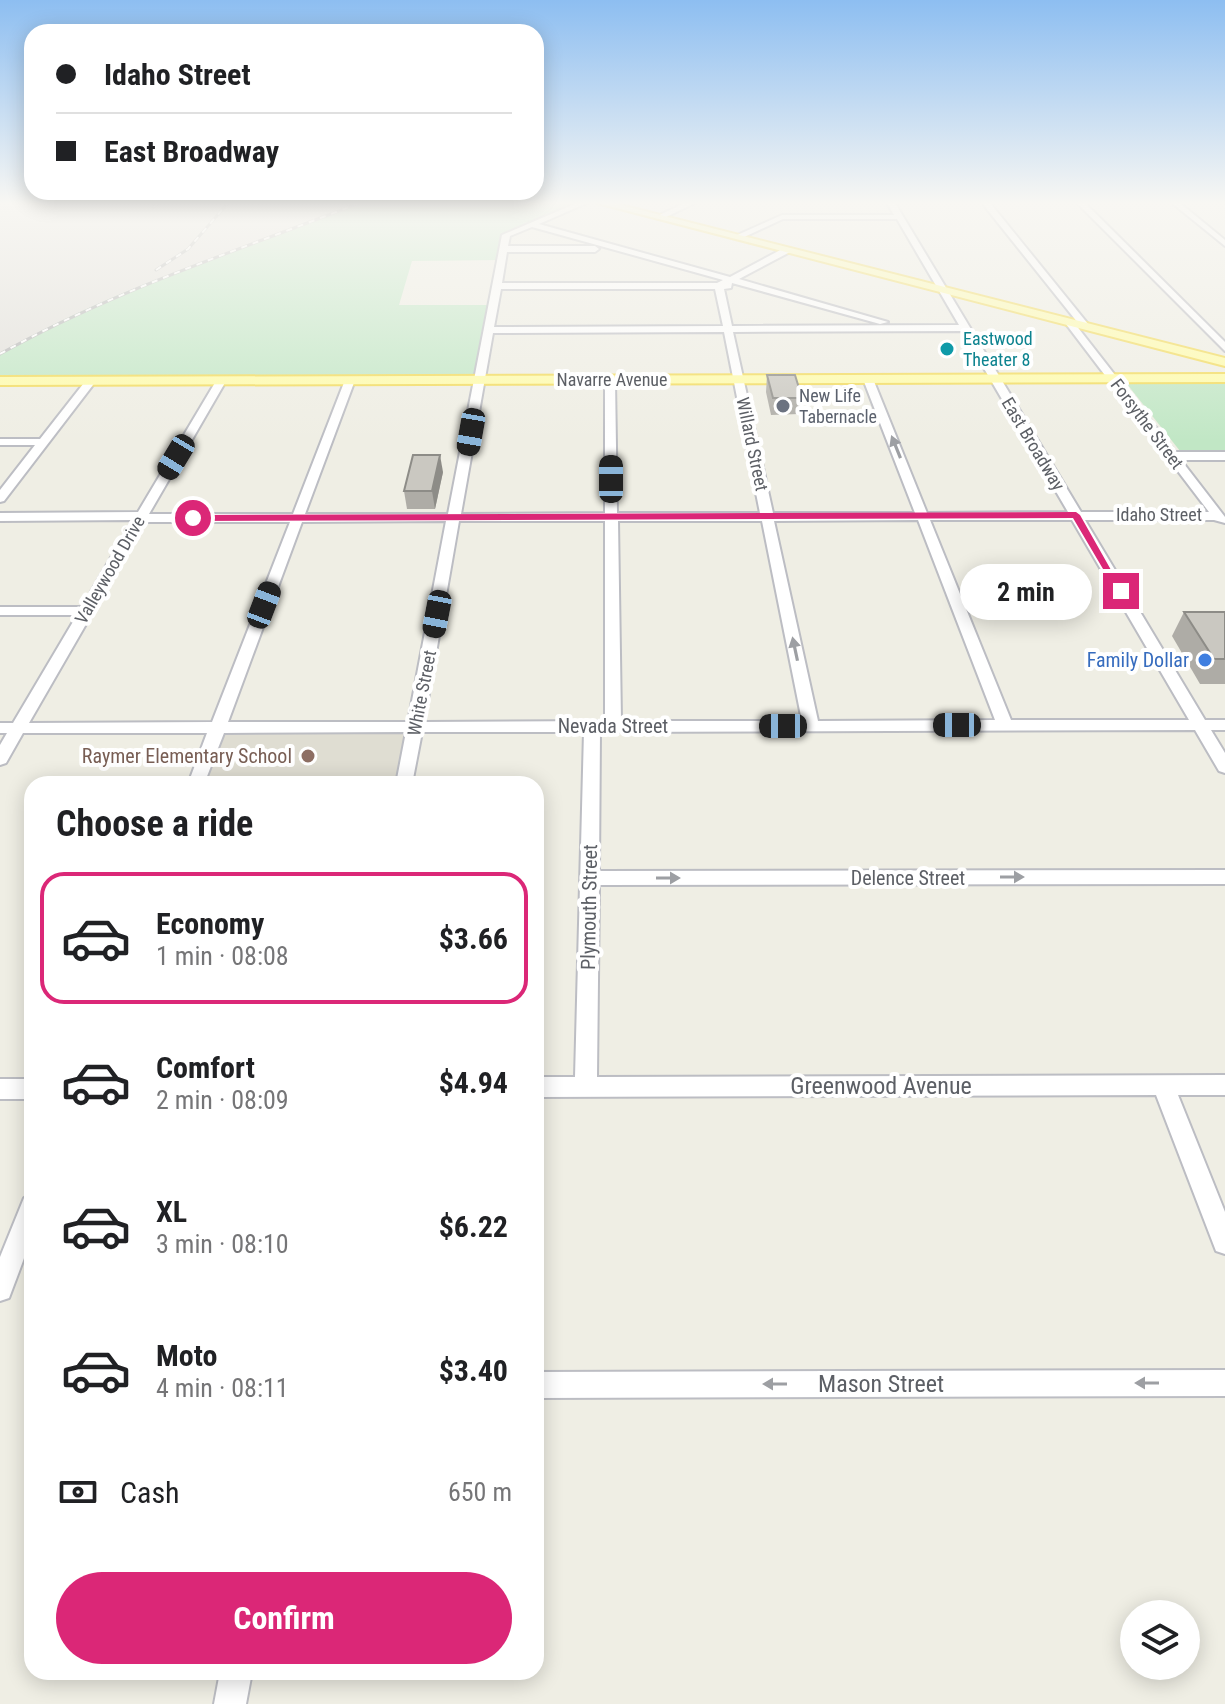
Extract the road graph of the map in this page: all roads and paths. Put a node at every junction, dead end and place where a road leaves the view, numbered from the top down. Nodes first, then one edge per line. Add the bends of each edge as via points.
1 (498, 283) edge
2 (725, 283) edge
3 (739, 283) edge
4 (914, 283) edge
5 (938, 283) edge
6 (1050, 283) edge
7 (1160, 283) edge
8 (497, 286) junction
9 (719, 286) junction
10 (751, 286) junction
11 (943, 290) junction
12 (1069, 322) junction
13 (1085, 326) junction
14 (905, 328) junction
15 (965, 328) junction
16 (728, 329) junction
17 (489, 330) junction
18 (1225, 348) edge
19 (1225, 362) edge
20 (1113, 378) junction
21 (1225, 378) edge
22 (739, 379) junction
23 (868, 379) junction
24 (995, 379) junction
25 (350, 380) junction
26 (481, 380) junction
27 (610, 380) junction
28 (0, 381) edge
29 (91, 381) junction
30 (221, 381) junction
31 (0, 442) edge
32 (44, 442) junction
33 (1172, 456) junction
34 (1225, 456) edge
35 (0, 498) edge
36 (1076, 515) junction
37 (767, 516) junction
38 (923, 516) junction
39 (0, 517) edge
40 (141, 517) junction
41 (297, 518) junction
42 (455, 518) junction
43 (611, 518) junction
44 (1221, 520) edge
45 (0, 611) edge
46 (86, 611) junction
47 (1005, 725) junction
48 (1200, 725) junction
49 (1225, 725) edge
50 (592, 726) junction
51 (613, 726) junction
52 (811, 726) junction
53 (416, 727) junction
54 (0, 728) edge
55 (18, 728) junction
56 (218, 728) junction
57 (0, 759) edge
58 (1225, 767) edge
59 (199, 776) edge
60 (406, 776) edge
61 (1225, 877) edge
62 (590, 878) junction
63 (1225, 1085) edge
64 (1163, 1086) junction
65 (544, 1087) edge
66 (586, 1087) junction
67 (0, 1089) edge
68 (24, 1089) edge
69 (24, 1227) edge
70 (1225, 1242) edge
71 (0, 1289) edge
72 (1225, 1383) edge
73 (544, 1385) edge
74 (234, 1680) edge
75 (230, 1704) edge

1 - 8 street, White Street
2 - 9 street
3 - 10 street
4 - 11 main road
5 - 11 street, East Broadway
6 - 13 street
7 - 18 street
8 - 9 street
8 - 17 street, White Street
9 - 10 street
9 - 16 street, Willard Street
10 - 14 street
11 - 12 main road
11 - 15 street, East Broadway
12 - 13 main road
12 - 20 street, Forsythe Street
13 - 19 main road
14 - 15 street
14 - 16 street
15 - 24 street, East Broadway
16 - 17 street
16 - 22 street, Willard Street
17 - 26 street, White Street
20 - 21 main road, Navarre Avenue
20 - 24 main road, Navarre Avenue
20 - 33 street, Forsythe Street
22 - 23 main road, Navarre Avenue
22 - 27 main road, Navarre Avenue
22 - 37 street, Willard Street
23 - 24 main road, Navarre Avenue
38 -> 23 street
24 - 36 street, East Broadway
25 - 26 main road, Navarre Avenue
25 - 30 main road, Navarre Avenue
25 - 41 street
26 - 27 main road, Navarre Avenue
26 - 42 street, White Street
27 - 43 street
28 - 29 main road, Navarre Avenue
29 - 30 main road, Navarre Avenue
29 - 32 street
30 - 40 street, Valleywood Drive
31 - 32 street
32 - 35 street
33 - 34 street
33 - 44 street, Forsythe Street
36 - 38 street, Idaho Street
36 - 44 street, Idaho Street
36 - 48 street, East Broadway
37 - 38 street, Idaho Street
37 - 43 street, Idaho Street
52 -> 37 street, Willard Street
38 - 47 street
39 - 40 street, Idaho Street
40 - 41 street, Idaho Street
40 - 46 street, Valleywood Drive
41 - 42 street, Idaho Street
41 - 56 street
42 - 43 street, Idaho Street
42 - 53 street, White Street
43 - 51 street
45 - 46 street
46 - 55 street, Valleywood Drive
47 - 48 street, Nevada Street
47 - 52 street, Nevada Street
48 - 49 street, Nevada Street
48 - 58 street, East Broadway
50 - 51 street, Nevada Street
50 - 53 street, Nevada Street
50 - 62 street, Plymouth Street
51 - 52 street, Nevada Street
53 - 56 street, Nevada Street
53 - 60 street, White Street
54 - 55 street, Nevada Street
55 - 56 street, Nevada Street
55 - 57 street, Valleywood Drive
56 - 59 street
62 -> 61 street, Delence Street
62 - 66 street, Plymouth Street
63 - 64 street, Greenwood Avenue
64 - 66 street, Greenwood Avenue
64 - 70 street
65 - 66 street, Greenwood Avenue
67 - 68 street
69 - 71 street
72 -> 73 street, Mason Street
74 - 75 street

